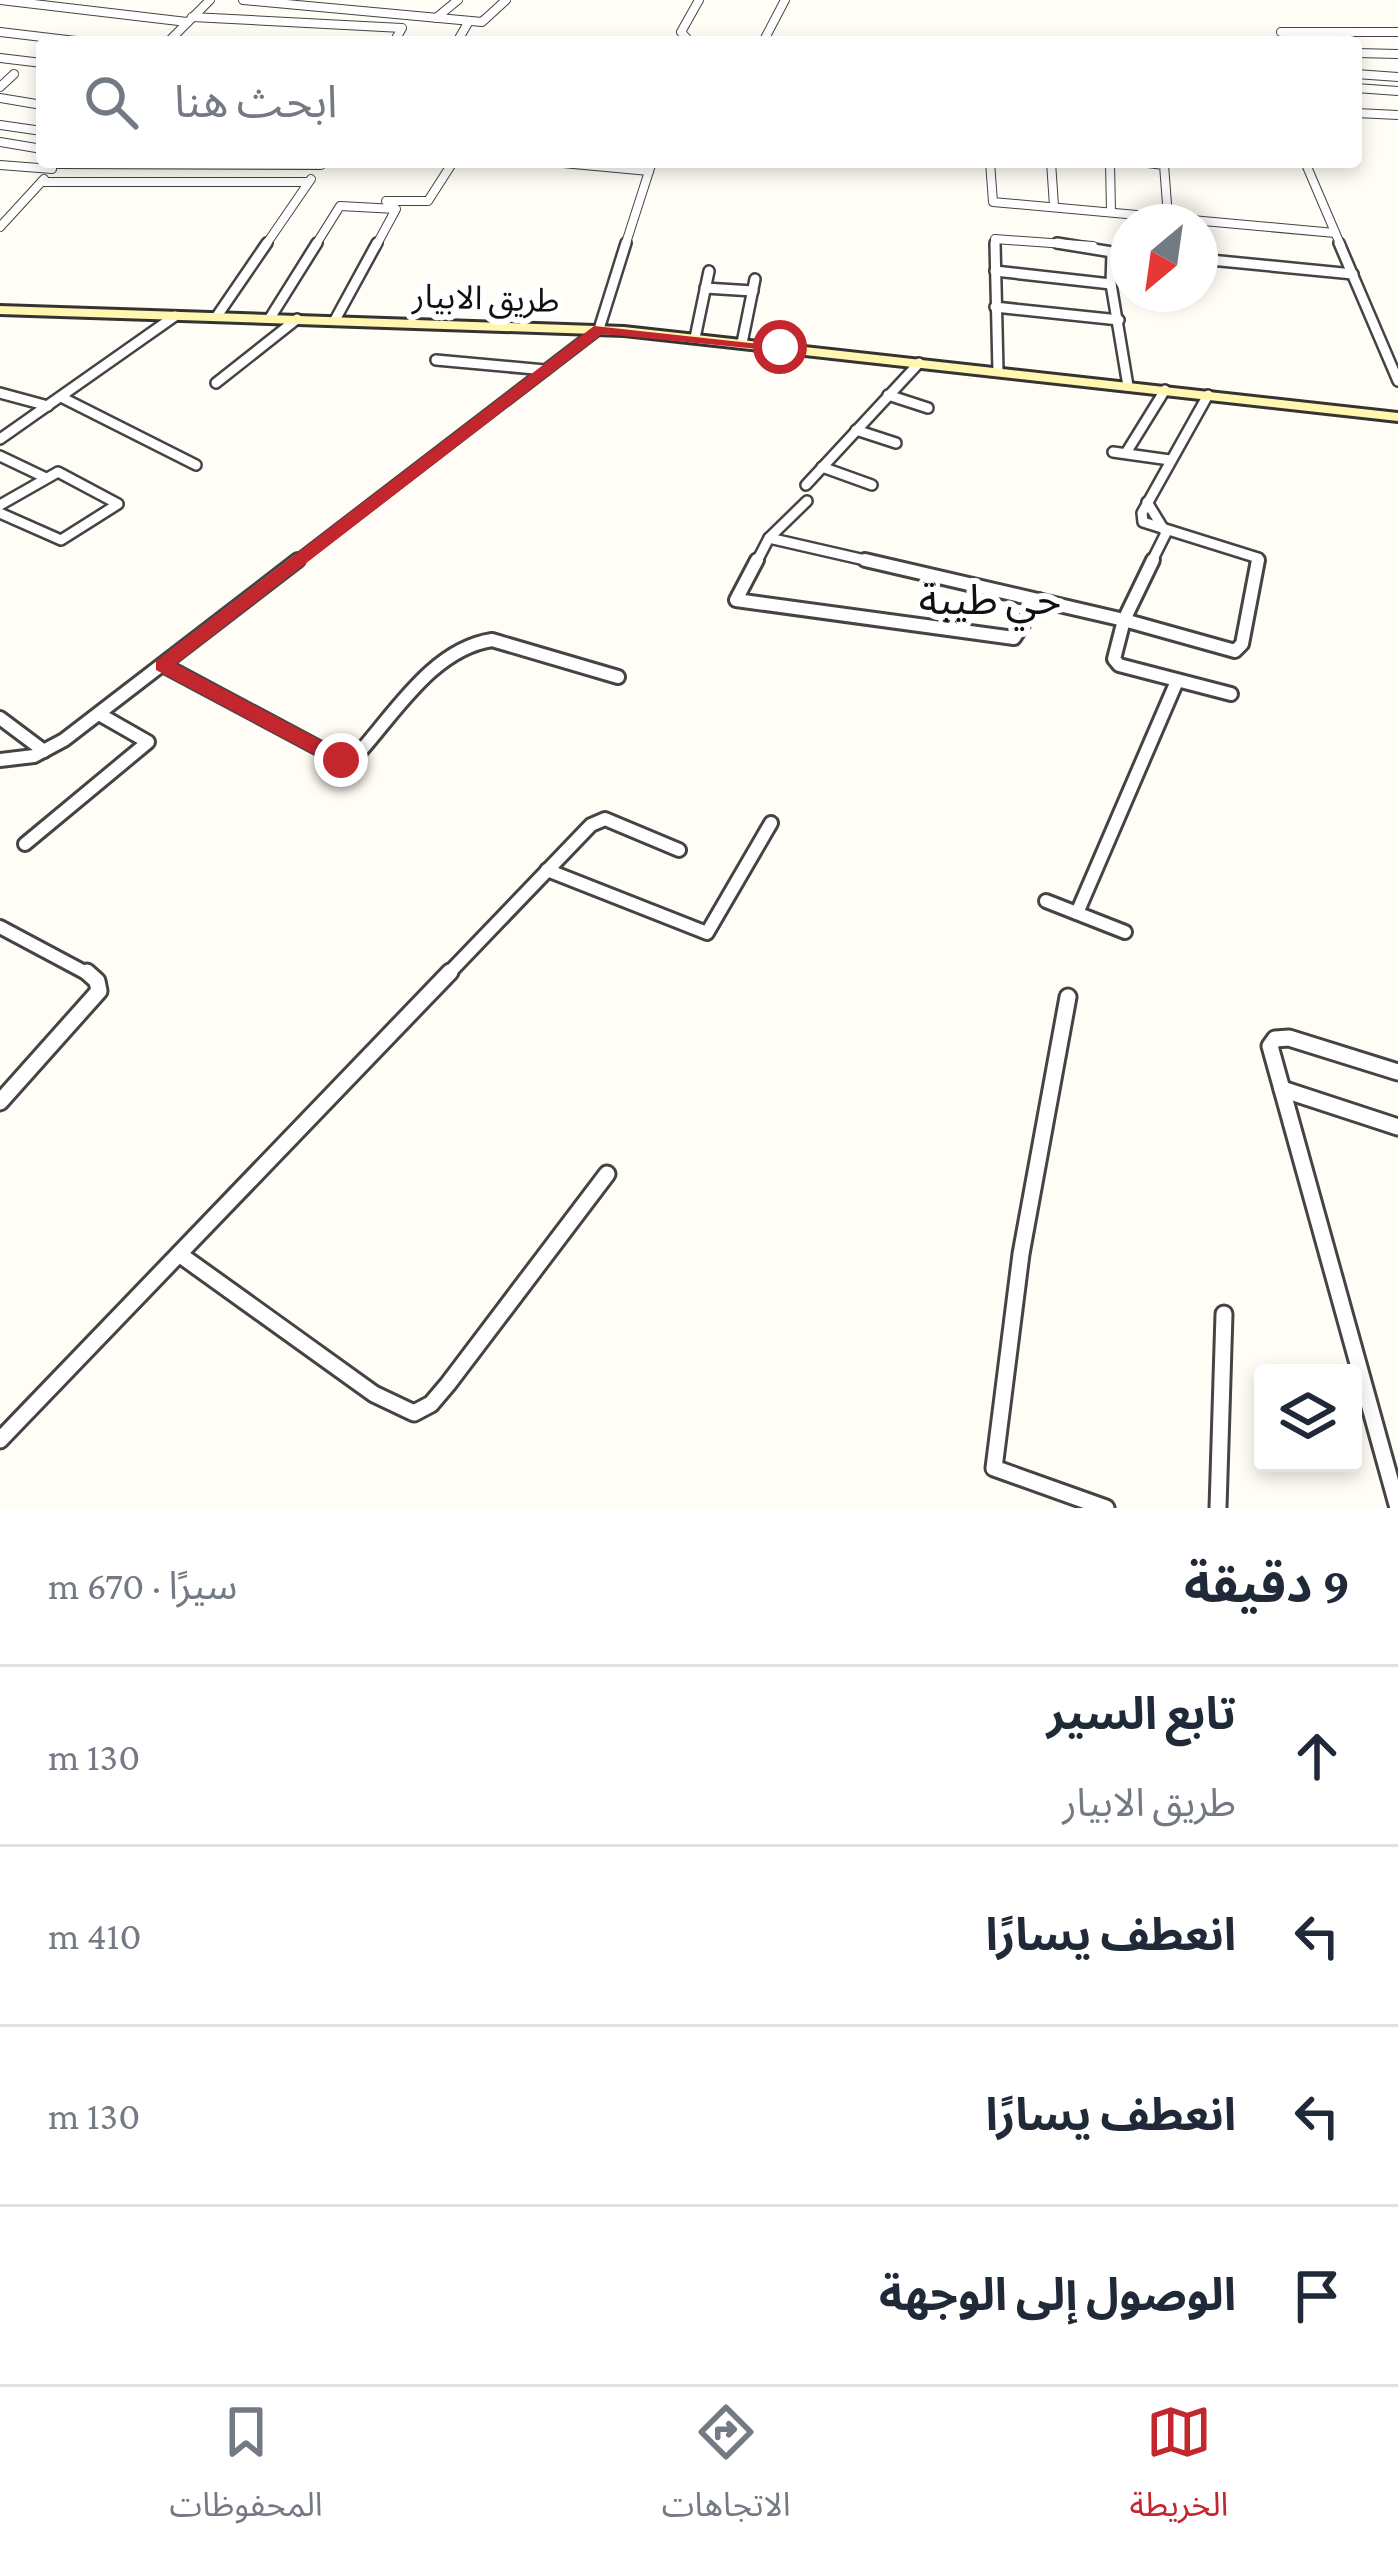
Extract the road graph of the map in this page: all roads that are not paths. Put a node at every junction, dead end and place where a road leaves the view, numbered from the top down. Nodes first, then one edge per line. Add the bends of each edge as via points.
1 (0, 0) edge
2 (209, 0) edge
3 (243, 0) edge
4 (255, 0) edge
5 (343, 0) edge
6 (458, 0) edge
7 (506, 0) edge
8 (699, 0) edge
9 (785, 0) edge
10 (37, 2) edge
11 (303, 3) edge
12 (332, 8) junction
13 (435, 19) junction
14 (189, 20) junction
15 (470, 22) junction
16 (0, 32) edge
17 (1398, 32) edge
18 (36, 36) edge
19 (174, 36) edge
20 (397, 36) edge
21 (461, 36) edge
22 (685, 36) edge
23 (766, 36) edge
24 (1283, 36) edge
25 (1362, 52) edge
26 (1398, 54) edge
27 (0, 58) edge
28 (36, 62) edge
29 (14, 74) dead end
30 (1362, 74) edge
31 (1398, 77) edge
32 (0, 87) edge
33 (1362, 88) edge
34 (1398, 91) edge
35 (0, 98) edge
36 (36, 104) edge
37 (1362, 113) edge
38 (1398, 116) edge
39 (0, 125) edge
40 (36, 130) edge
41 (0, 142) edge
42 (36, 148) edge
43 (0, 165) edge
44 (36, 165) edge
45 (54, 168) edge
46 (319, 168) edge
47 (449, 168) edge
48 (649, 168) edge
49 (990, 168) edge
50 (1052, 168) edge
51 (1110, 168) edge
52 (1164, 168) edge
53 (1308, 168) edge
54 (42, 182) junction
55 (308, 182) junction
56 (327, 199) dead end
57 (1111, 204) edge
58 (1167, 204) edge
59 (1054, 206) junction
60 (1110, 212) edge
61 (1218, 222) edge
62 (0, 227) edge
63 (1335, 233) junction
64 (1110, 249) edge
65 (1218, 261) edge
66 (994, 271) junction
67 (709, 272) dead end
68 (1353, 274) junction
69 (755, 279) dead end
70 (1110, 284) edge
71 (705, 288) junction
72 (753, 291) junction
73 (995, 307) junction
74 (1, 311) edge
75 (1117, 312) edge
76 (175, 316) junction
77 (217, 316) junction
78 (270, 318) junction
79 (297, 319) junction
80 (334, 320) junction
81 (1119, 320) junction
82 (599, 329) junction
83 (695, 338) junction
84 (742, 343) junction
85 (436, 361) dead end
86 (919, 362) junction
87 (546, 370) junction
88 (998, 371) junction
89 (1398, 381) edge
90 (216, 383) dead end
91 (1128, 386) junction
92 (1165, 390) junction
93 (0, 393) edge
94 (889, 395) junction
95 (1208, 395) junction
96 (61, 397) junction
97 (48, 406) junction
98 (928, 408) dead end
99 (1398, 416) edge
100 (856, 430) junction
101 (0, 439) edge
102 (896, 443) dead end
103 (1113, 452) dead end
104 (1126, 452) junction
105 (0, 456) edge
106 (1170, 460) junction
107 (196, 465) dead end
108 (822, 467) junction
109 (44, 477) junction
110 (806, 485) dead end
111 (872, 485) dead end
112 (807, 501) dead end
113 (0, 509) edge
114 (1166, 532) junction
115 (769, 538) junction
116 (1039, 600) junction
117 (1124, 620) junction
118 (163, 665) junction
119 (618, 677) dead end
120 (1177, 681) junction
121 (1231, 694) dead end
122 (99, 714) junction
123 (0, 718) edge
124 (44, 752) junction
125 (0, 760) edge
126 (771, 823) dead end
127 (25, 844) dead end
128 (679, 850) dead end
129 (547, 870) junction
130 (1046, 901) dead end
131 (1077, 913) junction
132 (0, 927) edge
133 (1125, 932) dead end
134 (1068, 997) dead end
135 (1398, 1072) edge
136 (1282, 1088) junction
137 (0, 1102) edge
138 (1398, 1126) edge
139 (607, 1174) dead end
140 (179, 1254) junction
141 (1224, 1314) dead end
142 (0, 1440) edge
143 (1106, 1508) edge
144 (1218, 1508) edge
145 (1398, 1508) edge

1 - 10 street
2 - 14 street
3 - 4 street
4 - 11 street
5 - 12 street
6 - 13 street
7 - 15 street via 482,22
8 - 22 street
9 - 23 street
10 - 14 street
11 - 12 street
12 - 13 street
13 - 15 street
14 - 19 street
14 - 20 street via 402,28
15 - 21 street
16 - 18 street
17 - 24 street via 1282,28
25 - 26 street
27 - 28 street
29 - 32 street
30 - 31 street
33 - 34 street
35 - 36 street
37 - 38 street
39 - 40 street
41 - 42 street
43 - 44 street
45 - 54 street
46 - 55 street
47 - 56 street via 425,202
48 - 82 street
49 - 59 street via 991,201
50 - 59 street
51 - 57 street
52 - 58 street
53 - 63 street
54 - 55 street
54 - 62 street
55 - 77 street
59 - 60 street
61 - 63 street
63 - 68 street
64 - 66 street via 999,236
65 - 68 street
66 - 70 street
66 - 73 street
67 - 71 street
68 - 89 street
69 - 72 street
71 - 72 street
71 - 83 street
72 - 84 street
73 - 81 street
73 - 88 street
74 - 76 main road, طريق الابيار
75 - 81 street
76 - 77 main road, طريق الابيار
76 - 96 street
77 - 78 main road, طريق الابيار
78 - 79 main road, طريق الابيار
78 - 80 street via 340,206 396,208
79 - 80 main road, طريق الابيار
79 - 90 street
80 - 82 main road, طريق الابيار
81 - 91 street
82 - 83 main road, طريق الابيار
82 - 87 street
83 - 84 main road, طريق الابيار
84 - 86 main road, طريق الابيار
85 - 87 street
86 - 88 main road, طريق الابيار
86 - 94 street
87 - 118 street
88 - 91 main road, طريق الابيار
91 - 92 main road, طريق الابيار
92 - 95 main road, طريق الابيار
92 - 104 street
93 - 97 street
94 - 98 street
94 - 100 street
95 - 99 main road, طريق الابيار
95 - 106 street
96 - 97 street
96 - 107 street
97 - 101 street
100 - 102 street
100 - 108 street
103 - 104 street
104 - 106 street
105 - 109 street
106 - 114 street via 1148,502
108 - 110 street
108 - 111 street
109 - 113 street
109 - 113 street via 64,474 118,503 61,540
112 - 115 street
114 - 117 street
114 - 117 street via 1258,558 1239,650
115 - 116 street
115 - 116 street via 740,585 741,603 1014,638
116 - 117 street
117 - 120 street via 1113,654 1119,665
118 - 119 street via 341,760 358,754 452,652 476,640
118 - 122 street
120 - 121 street
120 - 131 street
122 - 124 street
122 - 127 street via 148,742
123 - 124 street
124 - 125 street
126 - 129 street via 710,932
128 - 129 street via 605,819
129 - 140 street
130 - 131 street
131 - 133 street
132 - 137 street via 86,971 99,991
134 - 143 street via 1021,1254 994,1468
135 - 136 street via 1280,1037 1270,1046
136 - 138 street
136 - 145 street
139 - 140 street via 448,1384 414,1413 374,1394
140 - 142 street
141 - 144 street

